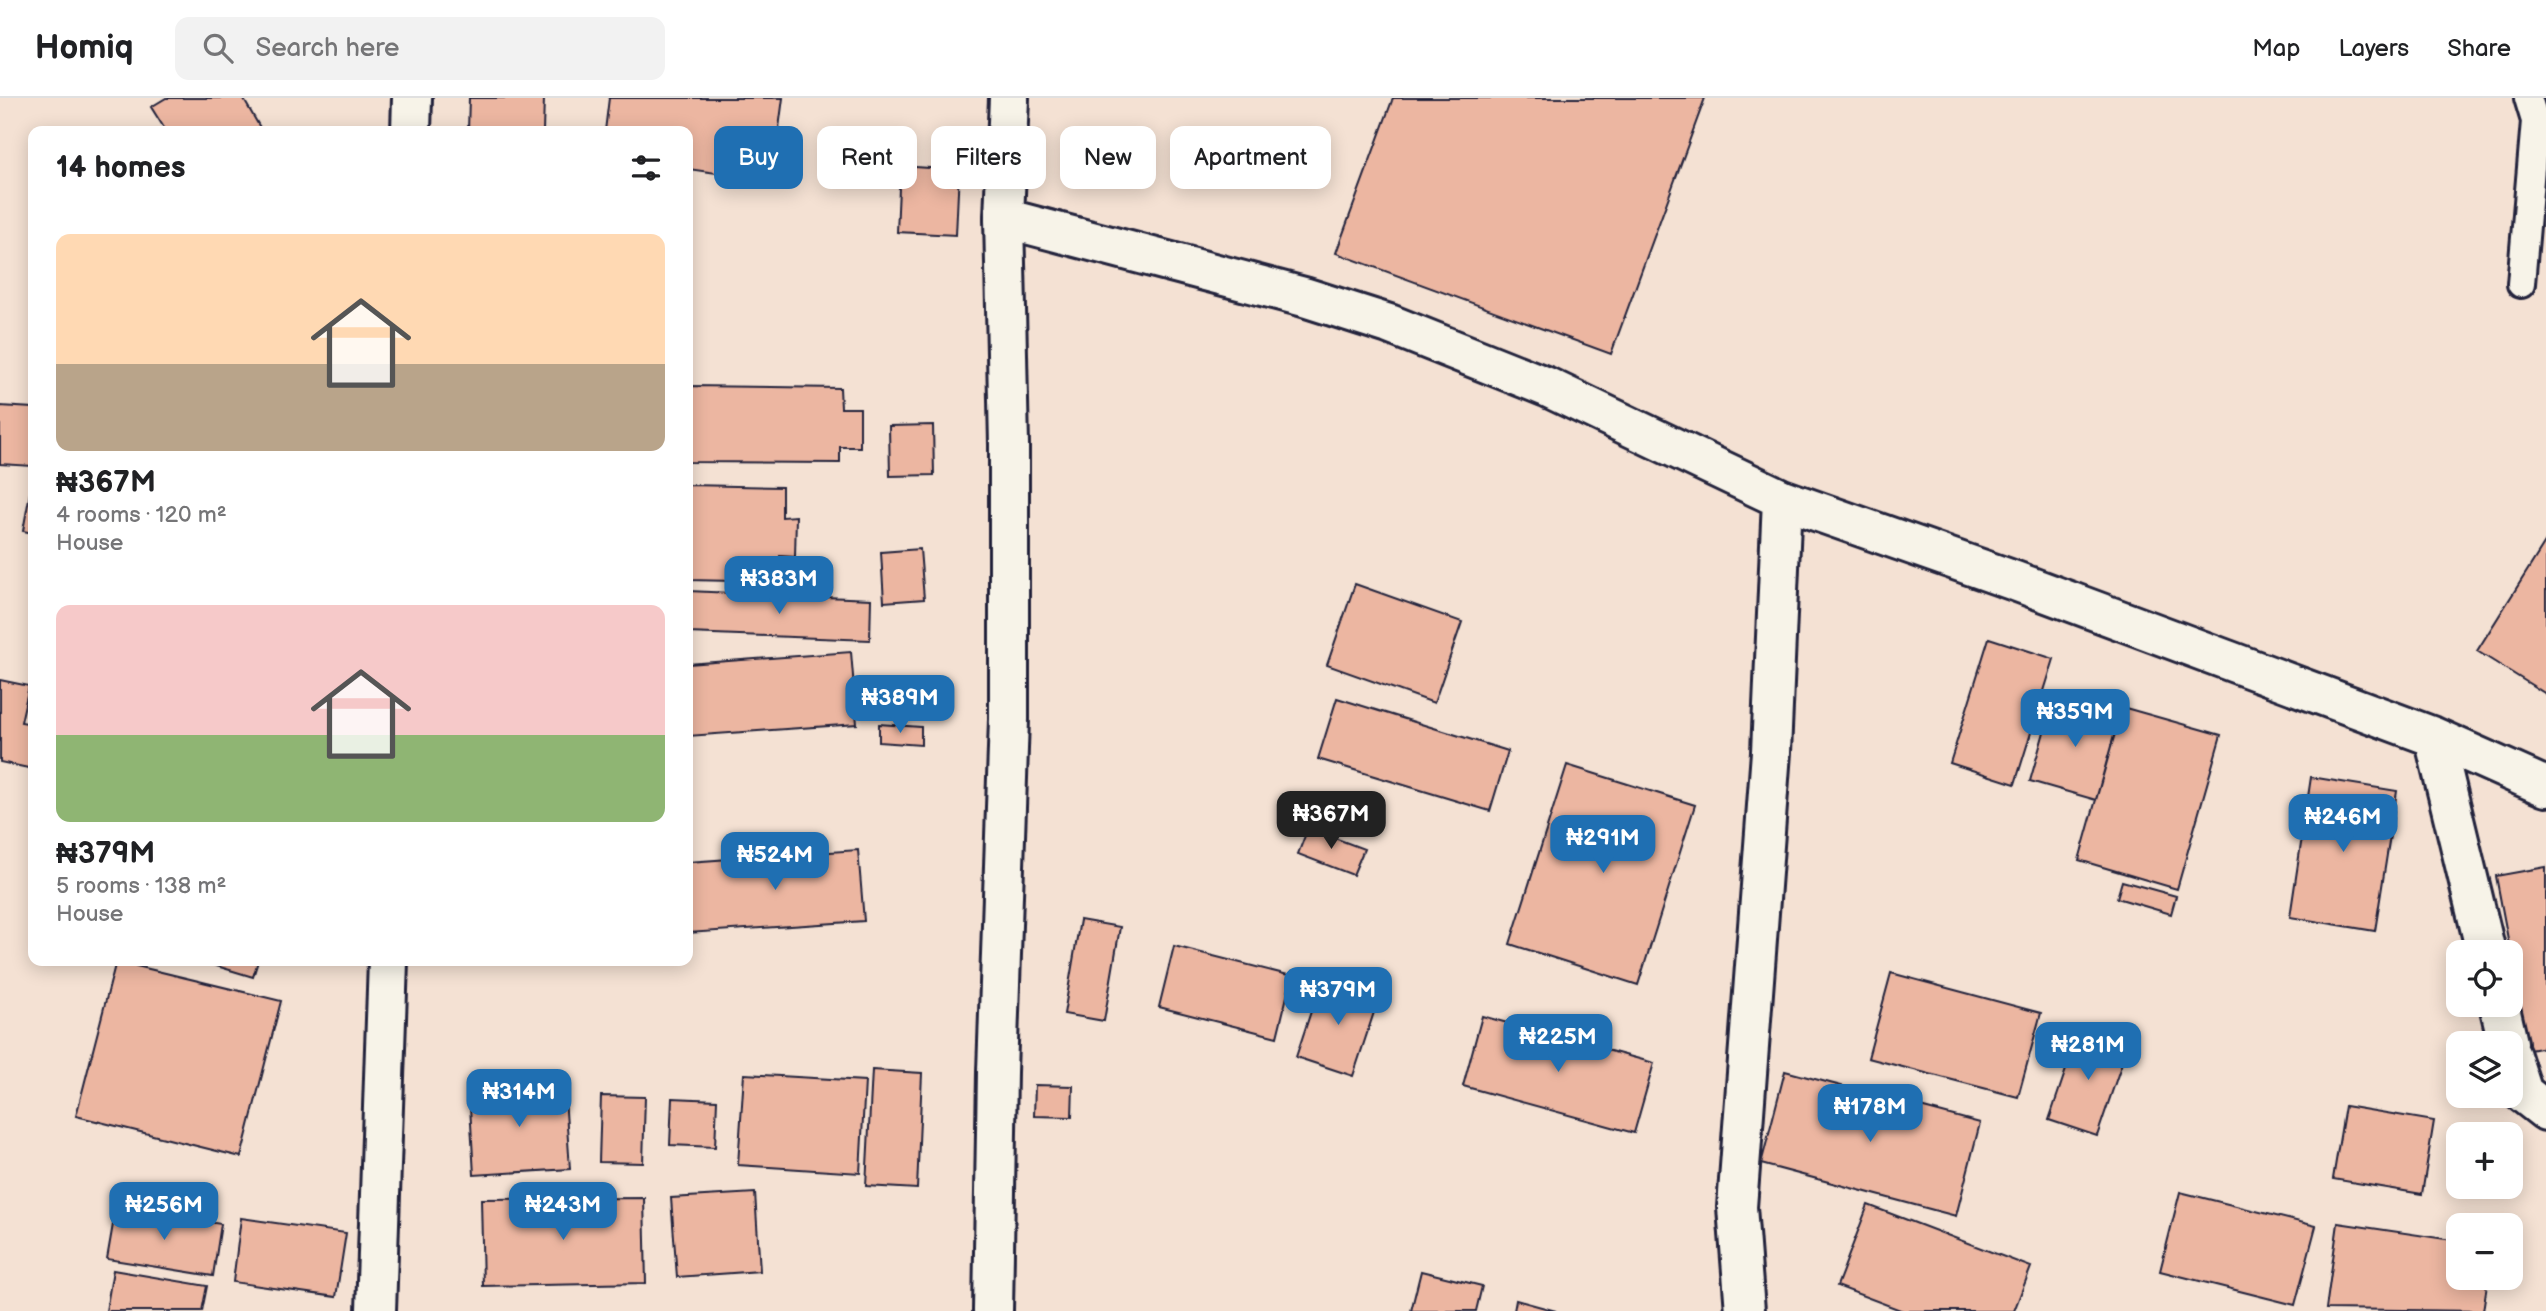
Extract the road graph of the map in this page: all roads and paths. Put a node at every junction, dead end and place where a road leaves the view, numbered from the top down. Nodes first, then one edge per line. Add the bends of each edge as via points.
1 (412, 98) edge
2 (1009, 98) edge
3 (2528, 98) edge
4 (411, 126) edge
5 (1004, 218) junction
6 (2521, 284) dead end
7 (1782, 499) junction
8 (2434, 737) junction
9 (2546, 787) edge
10 (2483, 940) edge
11 (388, 966) edge
12 (2523, 1093) edge
13 (2546, 1111) edge
14 (376, 1311) edge
15 (993, 1311) edge
16 (1745, 1311) edge

1 - 4 street
2 - 5 street
3 - 6 lane via 2535,121
5 - 7 street via 1389,324 1547,387
5 - 15 street via 1009,719
7 - 8 street
7 - 16 street via 1770,766 1737,1207
8 - 9 street
8 - 10 street
11 - 14 street
12 - 13 street

